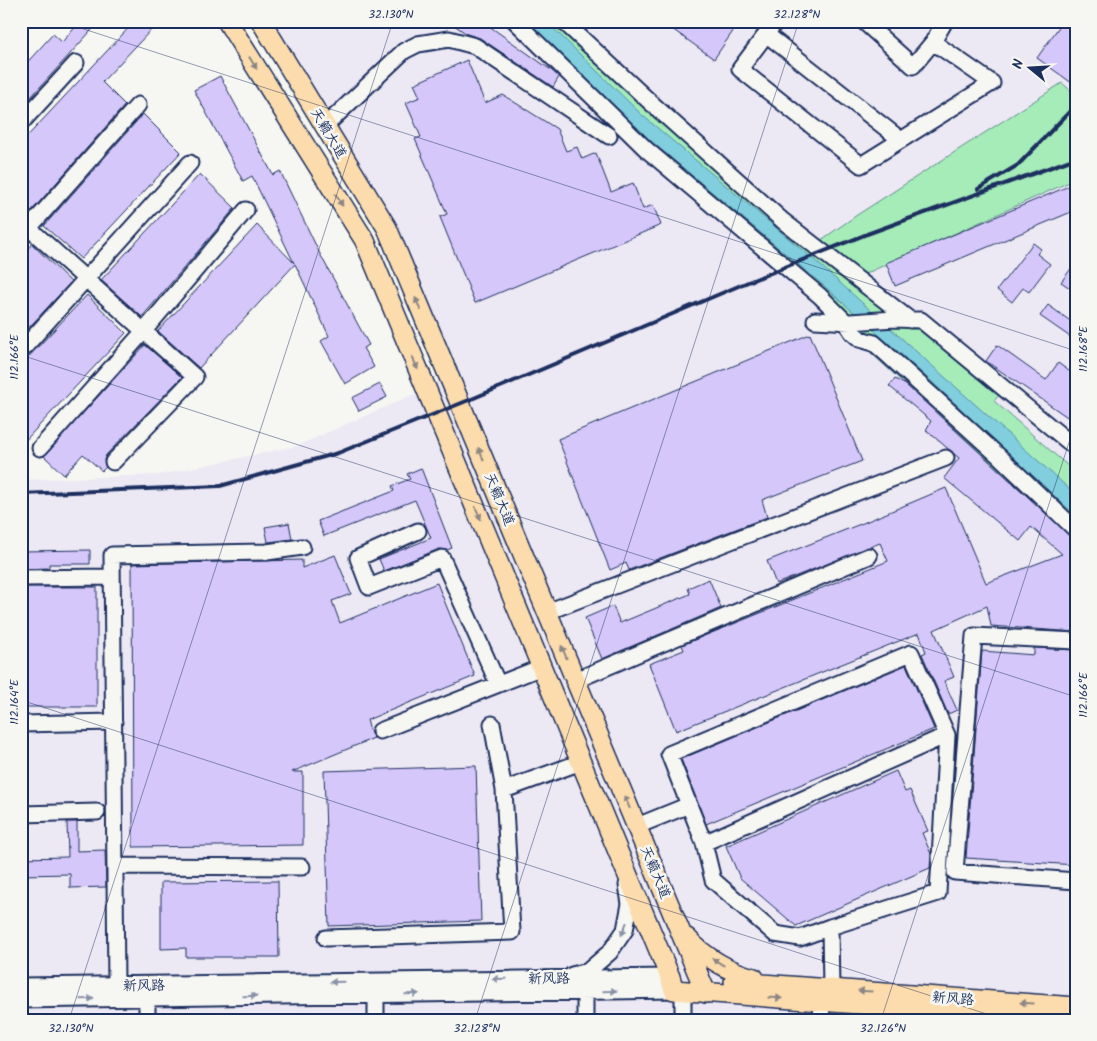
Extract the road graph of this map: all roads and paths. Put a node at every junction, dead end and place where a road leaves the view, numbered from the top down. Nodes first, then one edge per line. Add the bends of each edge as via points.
1 (227, 21) edge
2 (261, 21) edge
3 (516, 21) edge
4 (563, 21) edge
5 (776, 21) edge
6 (863, 21) edge
7 (945, 21) edge
8 (766, 34) junction
9 (933, 42) junction
10 (76, 63) dead end
11 (138, 105) dead end
12 (21, 123) edge
13 (325, 126) junction
14 (609, 136) dead end
15 (900, 140) junction
16 (190, 163) dead end
17 (246, 210) dead end
18 (24, 229) edge
19 (86, 280) junction
20 (815, 320) dead end
21 (902, 320) junction
22 (847, 321) junction
23 (144, 331) junction
24 (21, 351) edge
25 (40, 448) dead end
26 (1076, 448) edge
27 (946, 458) dead end
28 (113, 462) dead end
29 (1076, 530) edge
30 (418, 531) dead end
31 (302, 547) dead end
32 (868, 556) dead end
33 (112, 577) junction
34 (21, 578) edge
35 (547, 612) junction
36 (1076, 641) edge
37 (542, 667) junction
38 (576, 680) junction
39 (498, 684) junction
40 (114, 722) junction
41 (21, 724) edge
42 (492, 724) dead end
43 (380, 731) dead end
44 (947, 735) junction
45 (581, 762) junction
46 (504, 790) junction
47 (689, 805) junction
48 (96, 812) dead end
49 (21, 814) edge
50 (637, 826) junction
51 (704, 843) junction
52 (624, 864) junction
53 (116, 866) junction
54 (302, 867) dead end
55 (1076, 881) edge
56 (830, 927) junction
57 (681, 932) junction
58 (326, 938) dead end
59 (559, 978) junction
60 (116, 985) junction
61 (780, 985) junction
62 (21, 986) edge
63 (676, 986) junction
64 (704, 986) junction
65 (585, 992) junction
66 (376, 995) junction
67 (147, 998) junction
68 (21, 1000) edge
69 (825, 1003) edge
70 (1076, 1007) edge
71 (1010, 1018) edge
72 (147, 1020) edge
73 (376, 1020) edge
74 (585, 1020) edge
75 (683, 1020) edge
76 (1069, 1020) edge

1 -> 37 main road, 天籁大道 via 365,241
2 - 13 main road, 天籁大道
3 - 22 street via 635,139
4 - 21 street via 783,221
5 - 8 street
6 - 9 street via 913,66
7 - 9 street
8 - 15 street
8 - 15 street via 740,69 861,165
9 - 15 street via 992,83
10 - 12 street
11 - 18 street
13 - 14 street via 404,50 418,44 449,39 475,46
35 -> 13 main road, 天籁大道 via 386,228
16 - 19 street
17 - 23 street
18 - 19 street
19 - 23 street
19 - 24 street
20 - 22 street
21 - 22 street
21 - 26 street via 922,320
22 - 29 street via 852,332 881,349
23 - 25 street
23 - 28 street via 195,377
27 - 35 street
30 - 39 street via 358,558 369,587 442,558
31 - 33 street via 267,552 112,555
32 - 38 street
33 - 34 street
33 - 40 street
38 -> 35 main road, 天籁大道
36 - 55 street via 974,636 956,872
37 - 39 street
37 - 45 main road, 天籁大道
50 -> 38 main road, 天籁大道
39 - 43 street
40 - 41 street
40 - 53 street
42 - 46 street
44 - 47 street via 911,653 669,754
44 - 51 street
44 - 56 street via 938,893
45 - 46 street
45 - 52 main road, 天籁大道
46 - 58 street via 512,932
47 - 50 street
47 - 51 street
48 - 49 street
50 - 57 main road, 天籁大道
51 - 56 street via 713,880 775,934 800,938
52 -> 59 street via 630,904 625,930 610,952 588,971
52 - 63 main road, 天籁大道
53 - 54 street
53 - 60 street
56 - 69 street
61 -> 57 main road via 740,975 695,947
57 - 64 main road, 天籁大道
59 -> 60 street, 新风路
59 - 63 street, 新风路
60 - 62 street, 新风路
61 - 64 main road, 新风路
61 - 69 main road, 新风路
63 - 64 main road, 新风路
65 -> 63 street, 新风路
63 - 75 street
64 -> 69 main road, 新风路
66 -> 65 street, 新风路
65 - 74 street
67 -> 66 street, 新风路
66 - 73 street
68 -> 67 street, 新风路
67 - 72 street
70 -> 69 main road, 新风路
69 - 71 main road, 新风路
71 - 76 main road, 新风路

